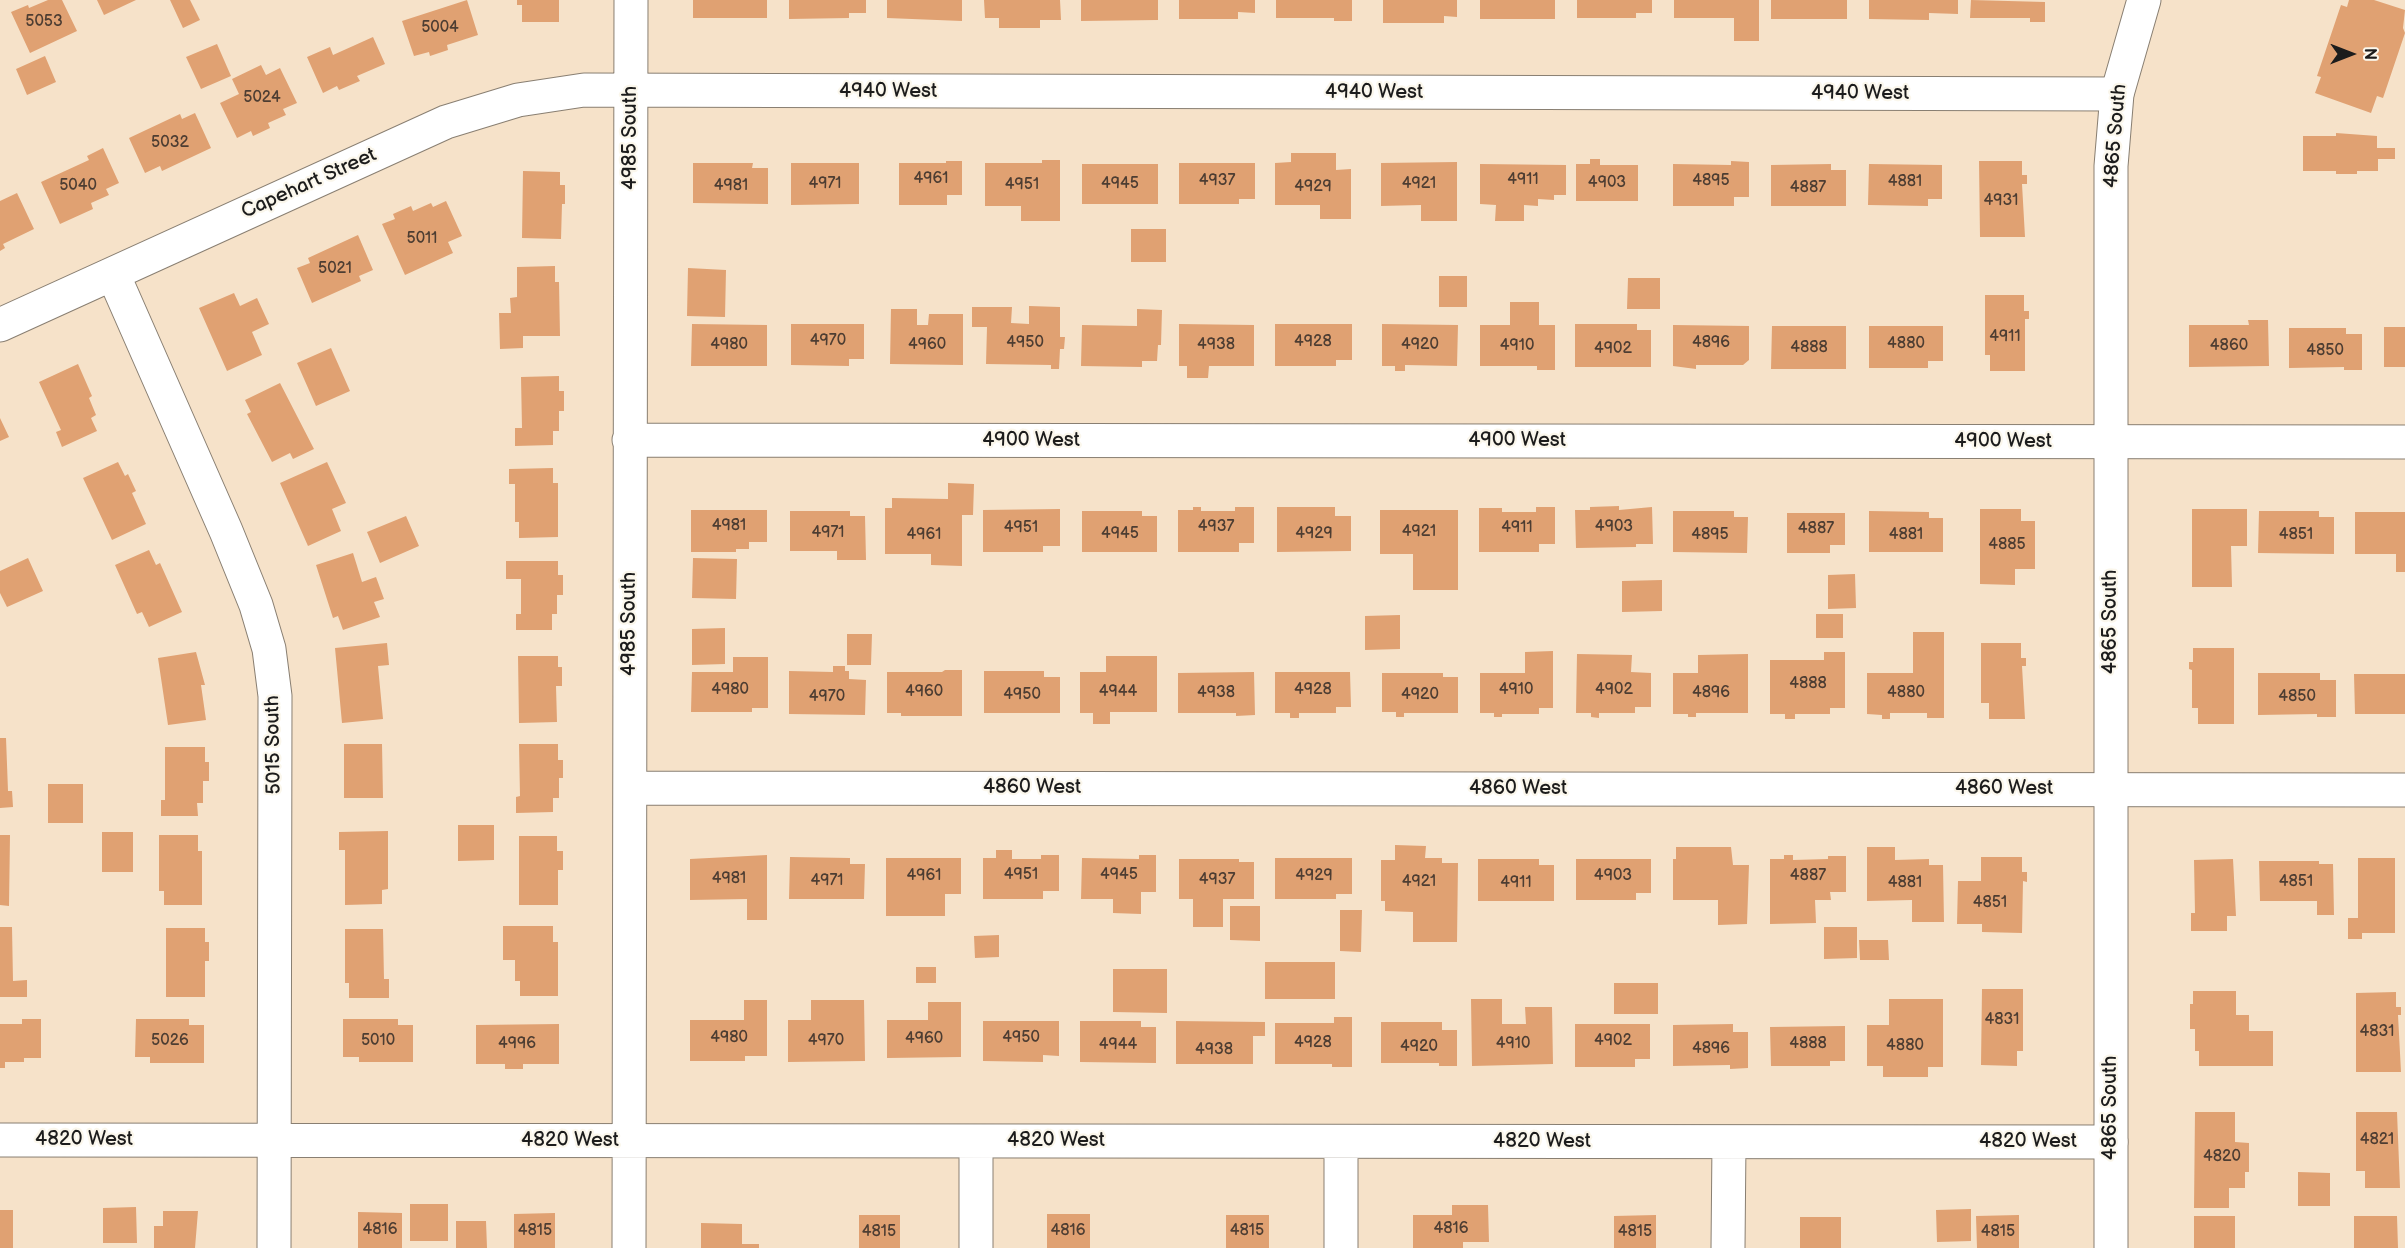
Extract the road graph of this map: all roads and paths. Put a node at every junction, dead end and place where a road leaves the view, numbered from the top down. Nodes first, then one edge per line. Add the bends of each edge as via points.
1 (631, 0) edge
2 (2144, 0) edge
3 (632, 91) junction
4 (2117, 94) junction
5 (112, 274) junction
6 (0, 325) edge
7 (629, 440) junction
8 (2111, 442) junction
9 (2405, 442) edge
10 (630, 788) junction
11 (2111, 790) junction
12 (2405, 790) edge
13 (0, 1140) edge
14 (274, 1140) junction
15 (629, 1141) junction
16 (976, 1141) junction
17 (1341, 1142) junction
18 (1729, 1142) junction
19 (2111, 1142) junction
20 (274, 1248) edge
21 (629, 1248) edge
22 (976, 1248) edge
23 (1341, 1248) edge
24 (1728, 1248) edge
25 (2111, 1248) edge

1 - 3 street, 4985 South
2 - 4 street, 4865 South
3 - 4 street, 4940 West
3 - 5 street, Capehart Street via 584,90 518,100 446,122
3 - 7 street, 4985 South
4 - 8 street, 4865 South via 2111,166
5 - 6 street, Capehart Street
5 - 14 street, 5015 South via 226,531 256,605 269,650 275,696
7 - 8 street, 4900 West
7 - 10 street, 4985 South
8 - 9 street, 4900 West
8 - 11 street, 4865 South
10 - 11 street, 4860 West
10 - 15 street, 4985 South
11 - 12 street, 4860 West
11 - 19 street, 4865 South
13 - 14 street, 4820 West
14 - 15 street, 4820 West
14 - 20 street, 5015 South
15 - 16 street, 4820 West
15 - 21 street, 4985 South
16 - 17 street, 4820 West
16 - 22 street
17 - 18 street, 4820 West
17 - 23 street
18 - 19 street, 4820 West
18 - 24 street
19 - 25 street, 4865 South

